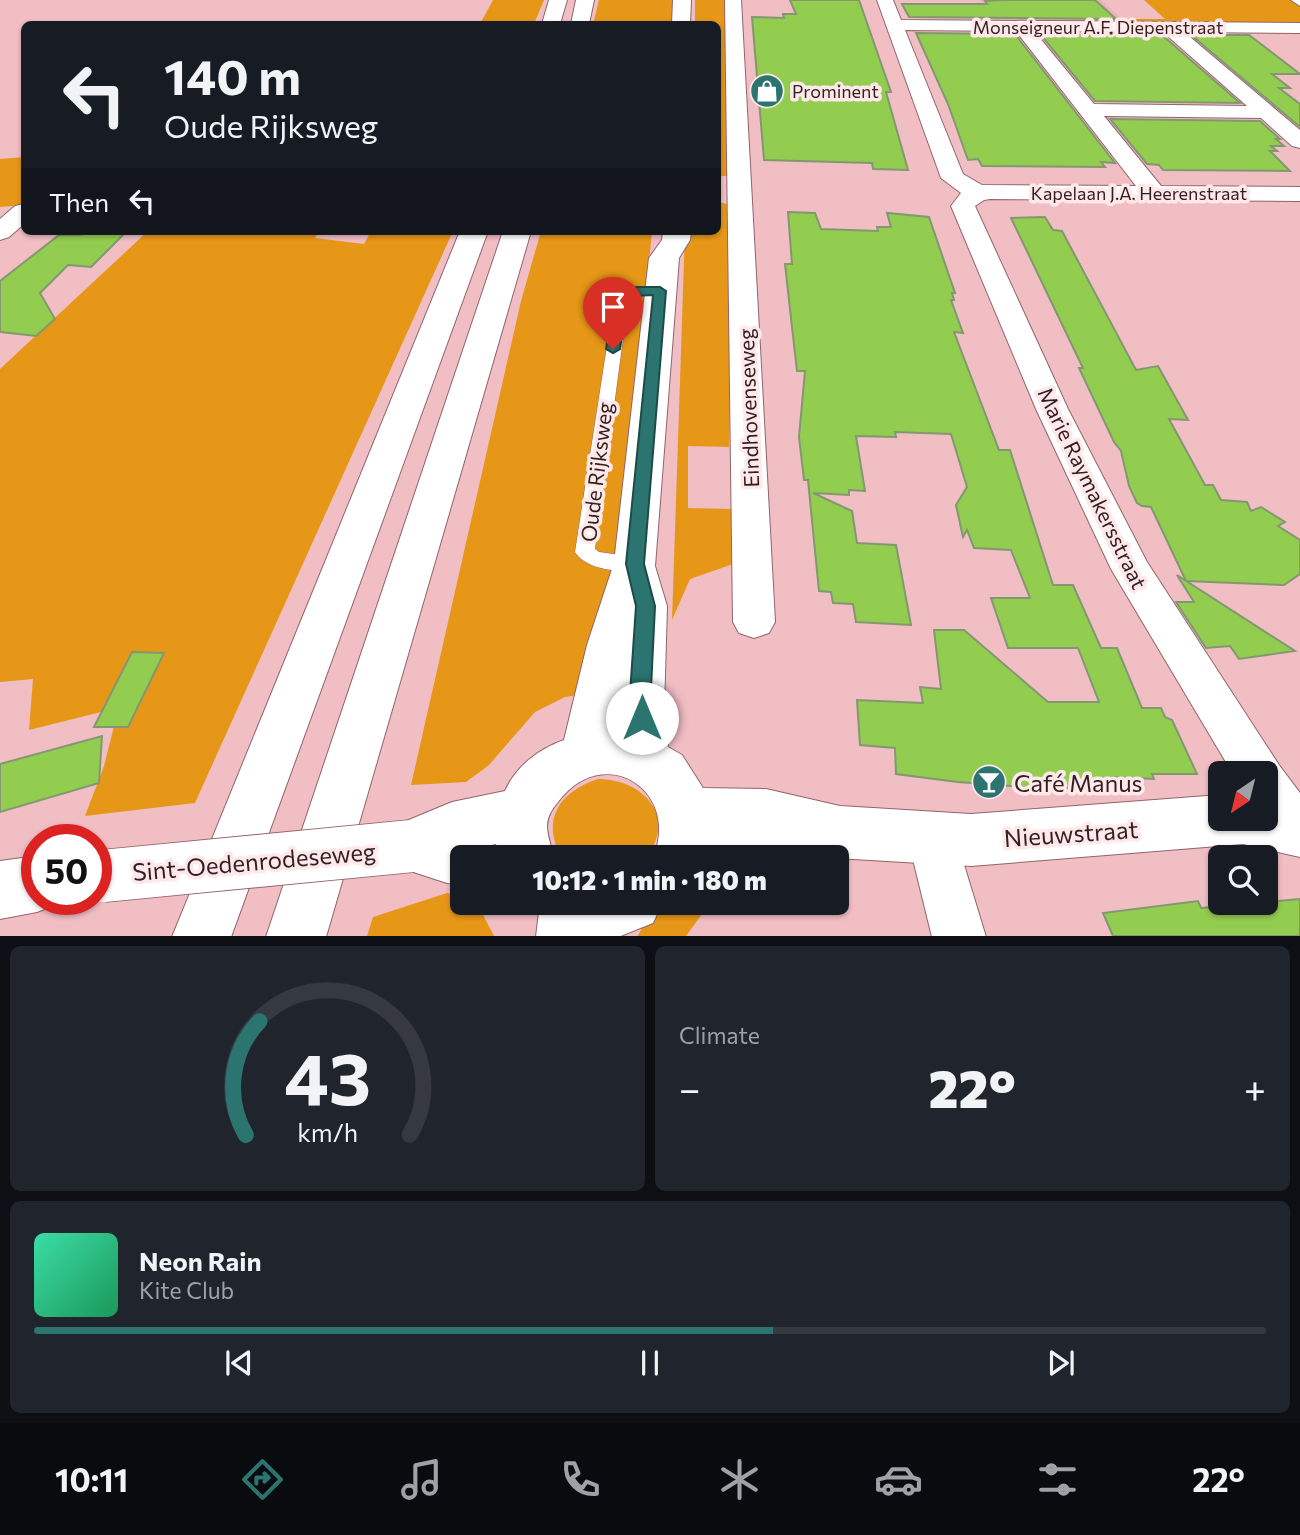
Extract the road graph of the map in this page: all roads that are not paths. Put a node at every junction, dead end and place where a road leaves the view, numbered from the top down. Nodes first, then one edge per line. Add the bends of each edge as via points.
1 (558, 0) edge
2 (585, 0) edge
3 (682, 0) edge
4 (733, 0) edge
5 (885, 0) edge
6 (552, 21) edge
7 (581, 21) edge
8 (681, 21) edge
9 (897, 25) junction
10 (1022, 27) junction
11 (1169, 28) junction
12 (1300, 28) edge
13 (1090, 110) junction
14 (1265, 111) junction
15 (1300, 141) edge
16 (729, 188) edge
17 (1154, 192) junction
18 (978, 193) junction
19 (1300, 194) edge
20 (21, 214) edge
21 (0, 232) edge
22 (472, 235) edge
23 (516, 235) edge
24 (664, 253) edge
25 (635, 564) junction
26 (754, 622) dead end
27 (587, 753) junction
28 (645, 760) junction
29 (1251, 761) edge
30 (1278, 801) edge
31 (1298, 830) edge
32 (525, 835) edge
33 (933, 839) junction
34 (683, 840) edge
35 (444, 847) edge
36 (112, 875) edge
37 (21, 887) edge
38 (0, 890) edge
39 (201, 936) edge
40 (296, 936) edge
41 (959, 936) edge

1 - 6 main road
2 - 7 main road
3 - 8 main road
4 - 16 street, Eindhovenseweg
5 - 9 street
9 - 10 street, Monseigneur A.F. Diepenstraat
9 - 18 street via 953,178
10 - 11 street, Monseigneur A.F. Diepenstraat
10 - 13 street
11 - 12 street, Monseigneur A.F. Diepenstraat
11 - 14 street
13 - 14 street
13 - 17 street
14 - 15 street
16 - 26 street, Eindhovenseweg
17 - 18 street, Kapelaan J.A. Heerenstraat
17 - 19 street, Kapelaan J.A. Heerenstraat
18 - 29 street, Marie Raymakersstraat via 964,206 1052,409 1131,569
20 - 21 street
22 - 39 main road
23 - 40 main road
24 - 25 main road, Oude Rijksweg
24 - 25 lane, Oude Rijksweg via 637,290 625,293 621,301 585,552 594,559
25 - 27 main road, Oude Rijksweg via 610,645
25 - 28 main road, Oude Rijksweg via 645,606 639,709
27 - 28 main road via 617,752
27 - 32 main road via 570,759 530,795
28 - 34 main road via 671,782
30 - 31 street
31 - 33 main road, Nieuwstraat via 1243,819
32 - 35 main road, Sint-Oedenrodeseweg
33 - 34 main road, Nieuwstraat via 840,832 767,853
33 - 41 street
35 - 36 main road, Sint-Oedenrodeseweg, bridge
37 - 38 main road

